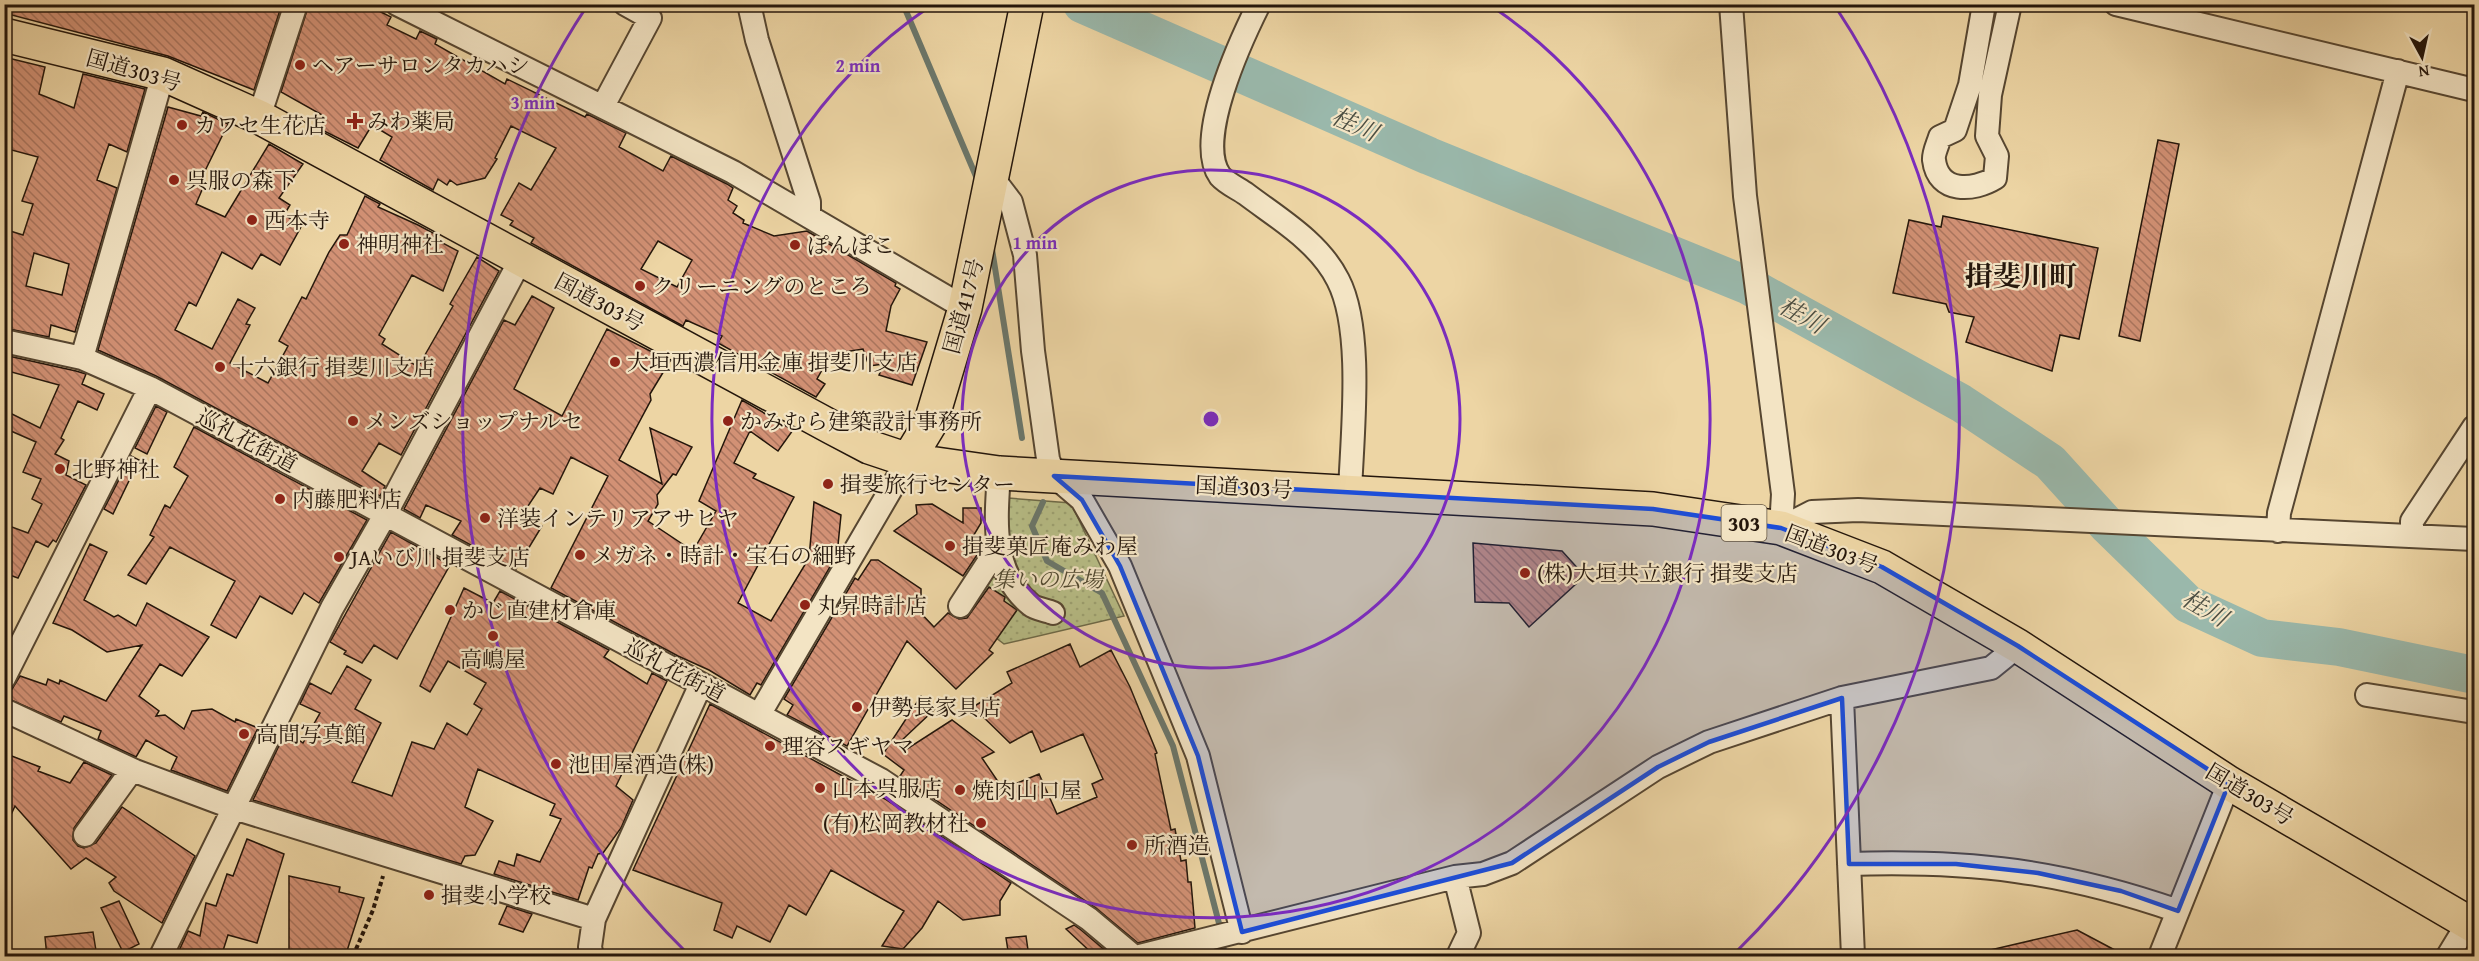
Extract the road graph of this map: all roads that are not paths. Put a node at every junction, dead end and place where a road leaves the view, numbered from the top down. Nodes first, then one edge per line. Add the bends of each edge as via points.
1 (296, 4) edge
2 (397, 4) edge
3 (625, 4) edge
4 (749, 4) edge
5 (1259, 4) edge
6 (1731, 4) edge
7 (1984, 4) edge
8 (2010, 4) edge
9 (2116, 4) edge
10 (1021, 7) edge
11 (4, 35) edge
12 (2398, 71) junction
13 (164, 74) junction
14 (2475, 90) edge
15 (603, 106) junction
16 (259, 117) junction
17 (993, 177) junction
18 (809, 216) junction
19 (521, 259) junction
20 (965, 308) junction
21 (4, 341) edge
22 (82, 358) junction
23 (150, 388) junction
24 (2475, 427) edge
25 (908, 460) junction
26 (999, 473) junction
27 (1054, 476) junction
28 (1350, 492) junction
29 (385, 515) junction
30 (1781, 528) junction
31 (2278, 531) junction
32 (2412, 536) junction
33 (2475, 539) edge
34 (999, 546) junction
35 (960, 606) dead end
36 (1053, 613) dead end
37 (2018, 646) junction
38 (4, 678) edge
39 (701, 684) junction
40 (2367, 695) dead end
41 (1842, 698) junction
42 (4, 710) edge
43 (2475, 712) edge
44 (759, 715) junction
45 (132, 770) junction
46 (2229, 783) junction
47 (234, 808) junction
48 (86, 835) dead end
49 (1849, 864) junction
50 (1455, 877) junction
51 (2178, 911) junction
52 (594, 919) junction
53 (2471, 925) edge
54 (1239, 933) junction
55 (165, 955) edge
56 (592, 957) edge
57 (1133, 957) edge
58 (1140, 957) edge
59 (1458, 957) edge
60 (1853, 957) edge
61 (2160, 957) edge
62 (2448, 957) edge

1 - 16 street
2 - 15 street
3 - 15 street via 650,18
4 - 18 street via 809,202
5 - 28 street via 1223,91 1210,149 1220,176 1307,239 1338,279 1354,354
6 - 30 street via 1745,196 1783,494
7 - 8 street via 1970,85 1955,130 1940,137 1933,159 1939,175 1950,185 1965,189 1995,178 1997,156 1987,135 1990,95
9 - 12 street
10 - 17 highway, 国道417号
11 - 13 highway, 国道303号 / 303
12 - 14 street
12 - 31 street via 2315,374 2279,513
13 - 16 highway, 国道303号 / 303
13 - 22 street
15 - 18 street via 734,172
16 - 19 highway, 国道303号 / 303
17 - 20 highway, 国道417号
17 - 27 street via 1011,202 1025,255 1033,351 1048,459
18 - 20 street
19 - 25 highway, 国道303号 / 303 via 869,447
19 - 29 street
20 - 25 highway, 国道417号 via 931,422
21 - 22 street, 巡礼花街道
22 - 23 street, 巡礼花街道
23 - 29 street, 巡礼花街道
23 - 38 street
24 - 32 street via 2412,521
25 - 26 highway, 国道303号 / 303
25 - 44 street
26 - 27 highway, 国道303号 / 303
26 - 34 street via 995,535
27 - 28 highway, 国道303号 / 303
27 - 54 street via 1082,500 1120,566 1198,756
28 - 30 highway, 国道303号 / 303 via 1653,509
29 - 39 street, 巡礼花街道
29 - 47 street via 332,608
30 - 31 street via 1812,512 1858,510
30 - 37 highway, 国道303号 / 303 via 1882,567
31 - 32 street
32 - 33 street
34 - 35 street
34 - 36 street via 1008,578 1032,606
37 - 41 street via 1991,668
37 - 46 highway, 国道303号 / 303
39 - 44 street, 巡礼花街道
39 - 52 street
40 - 43 street
41 - 49 street
41 - 50 street via 1709,742 1658,767 1512,863
42 - 45 street
44 - 57 street, 巡礼花街道 via 881,780 1089,919
45 - 47 street
45 - 48 street
46 - 51 street
46 - 53 highway, 国道303号 / 303
47 - 52 street
47 - 55 street
49 - 51 street via 1924,862 2038,873 2121,891
49 - 60 street
50 - 54 street
50 - 59 street via 1469,933
51 - 61 street
52 - 56 street
53 - 62 street
54 - 58 street

